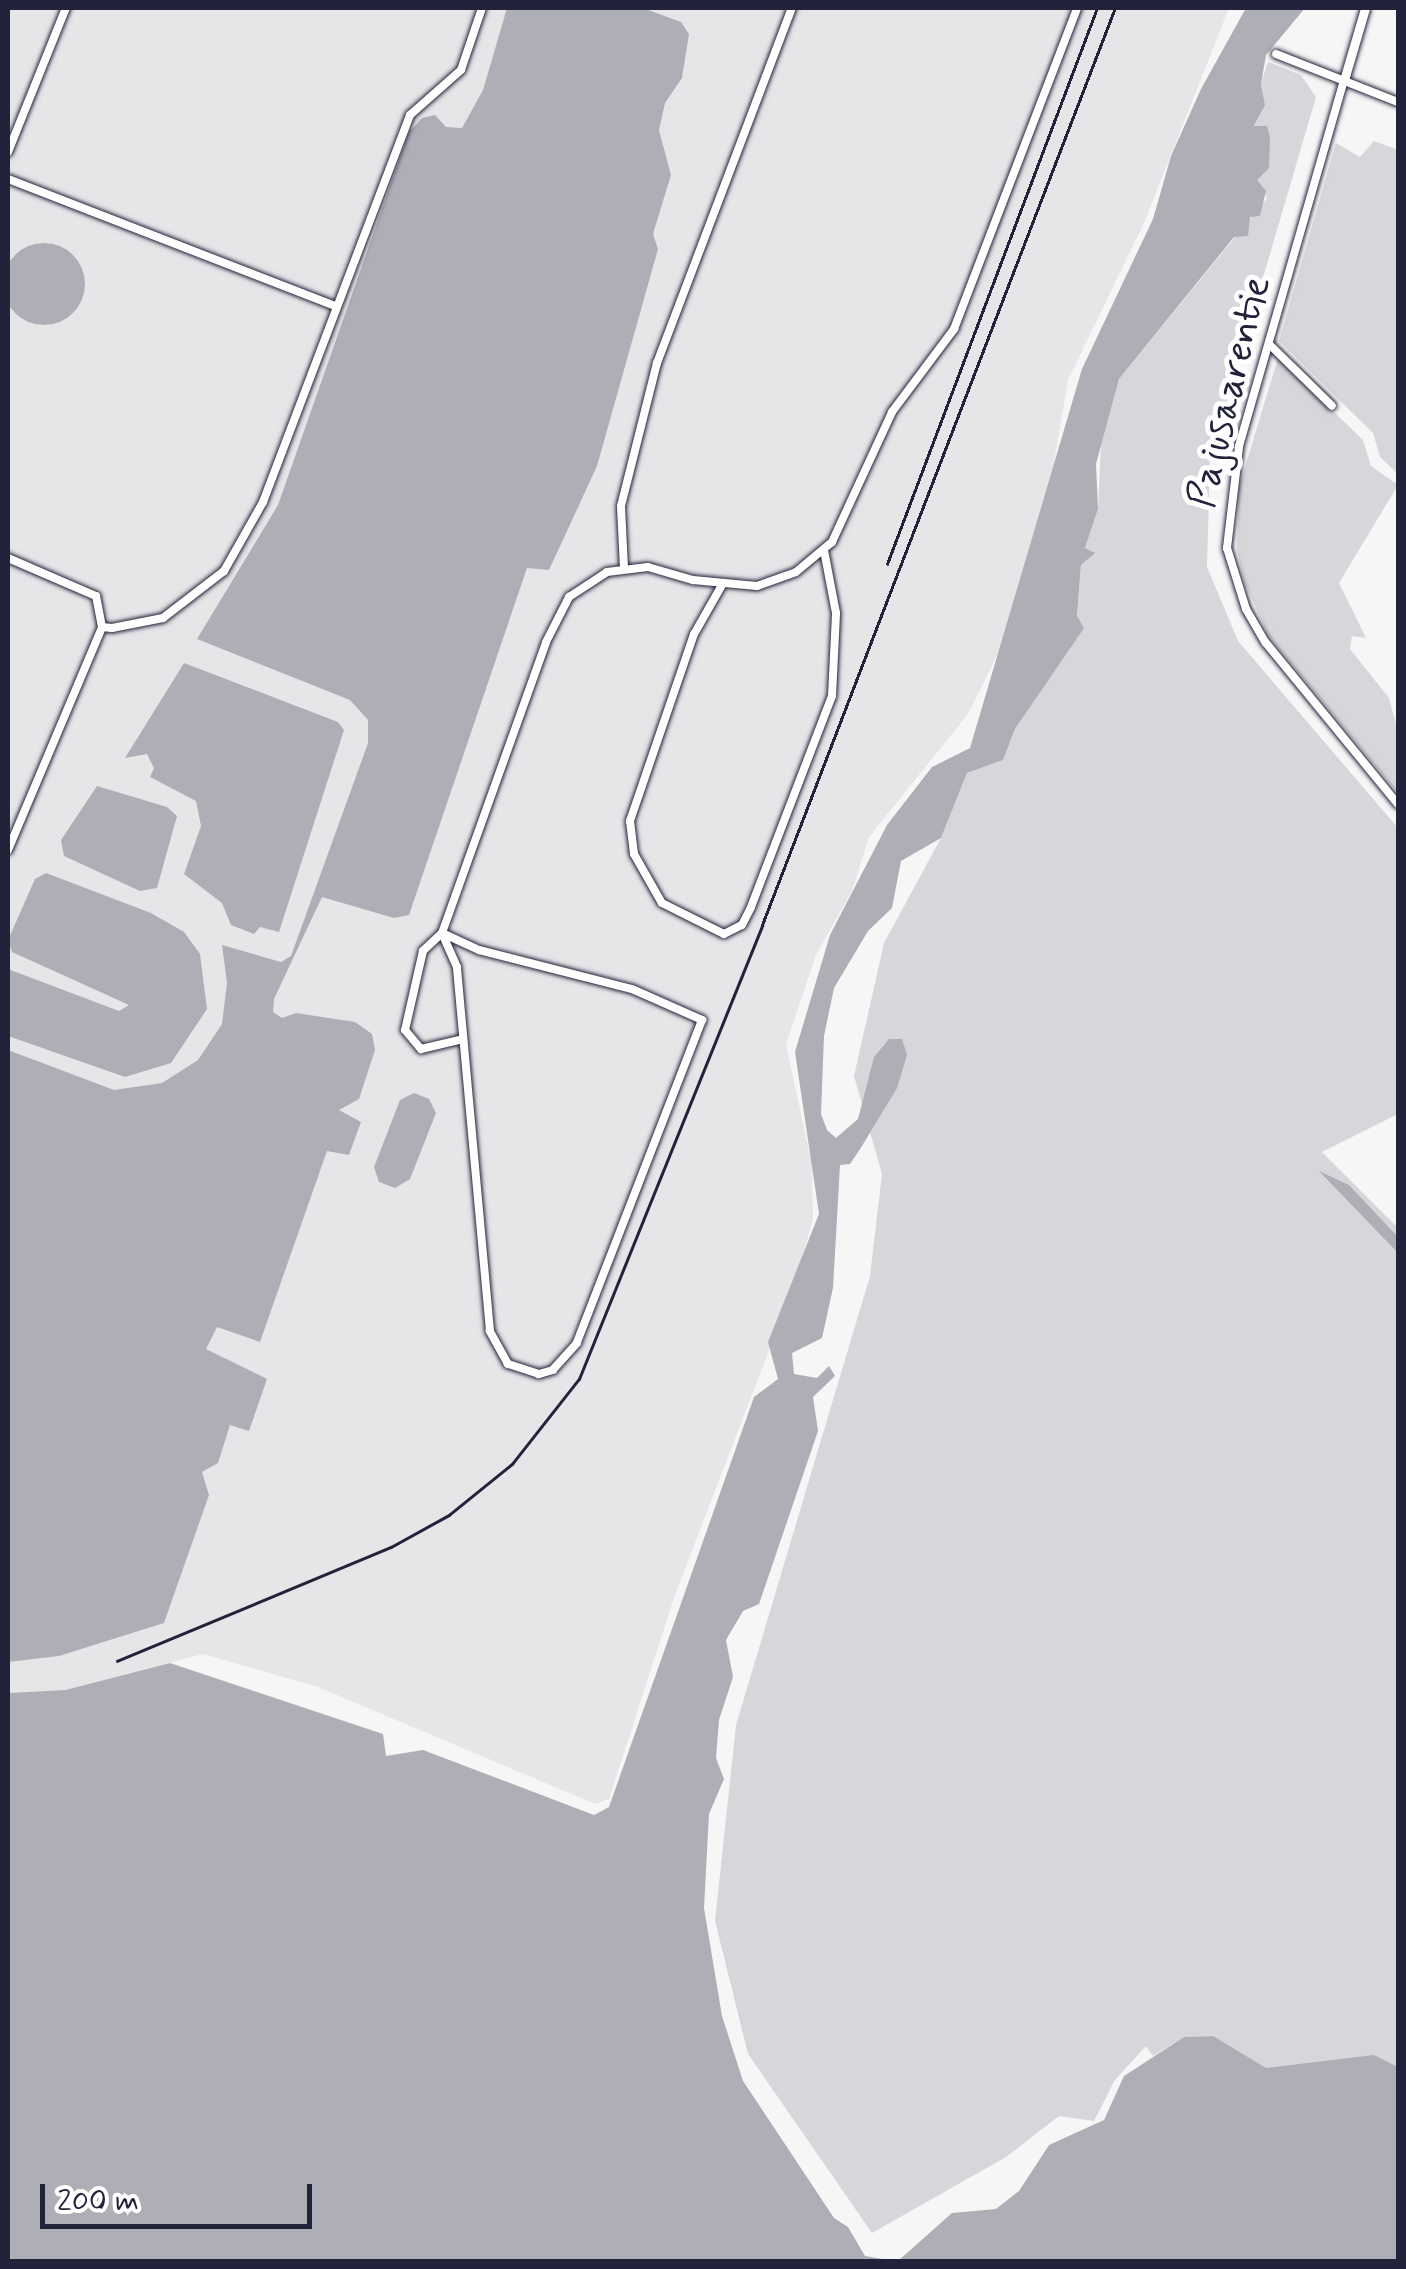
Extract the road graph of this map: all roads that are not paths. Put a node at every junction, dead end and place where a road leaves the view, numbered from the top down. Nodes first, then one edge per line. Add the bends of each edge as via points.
1 (66, 8) edge
2 (482, 8) edge
3 (792, 8) edge
4 (1078, 8) edge
5 (1366, 8) edge
6 (1276, 54) dead end
7 (1344, 80) junction
8 (1398, 102) edge
9 (8, 152) edge
10 (8, 179) edge
11 (333, 305) junction
12 (1269, 344) junction
13 (1332, 406) dead end
14 (824, 550) junction
15 (8, 558) edge
16 (624, 568) junction
17 (722, 585) junction
18 (102, 627) junction
19 (1398, 804) edge
20 (8, 850) edge
21 (442, 933) junction
22 (463, 1039) junction

1 - 9 street
2 - 11 street via 461,70 410,115
3 - 16 street via 657,364 621,506
4 - 14 street via 954,330 892,412 846,522
5 - 7 street, Pajusaarentie
6 - 7 street
7 - 8 street
7 - 12 street, Pajusaarentie
10 - 11 street
11 - 18 street via 242,546 212,583 175,612 138,626
12 - 13 street
12 - 19 street, Pajusaarentie via 1230,484 1226,520 1233,575 1266,644
14 - 17 street via 779,580
14 - 17 street via 836,612 832,696 751,907 742,925 724,934 662,902 634,854 630,821 694,634
15 - 18 street via 96,596
16 - 17 street via 654,568
16 - 21 street via 583,584 552,626
18 - 20 street
21 - 22 street via 457,968
21 - 22 street via 423,951 406,1030 421,1049
21 - 22 street via 479,950 632,989 702,1020 578,1343 553,1370 539,1374 508,1364 490,1331

